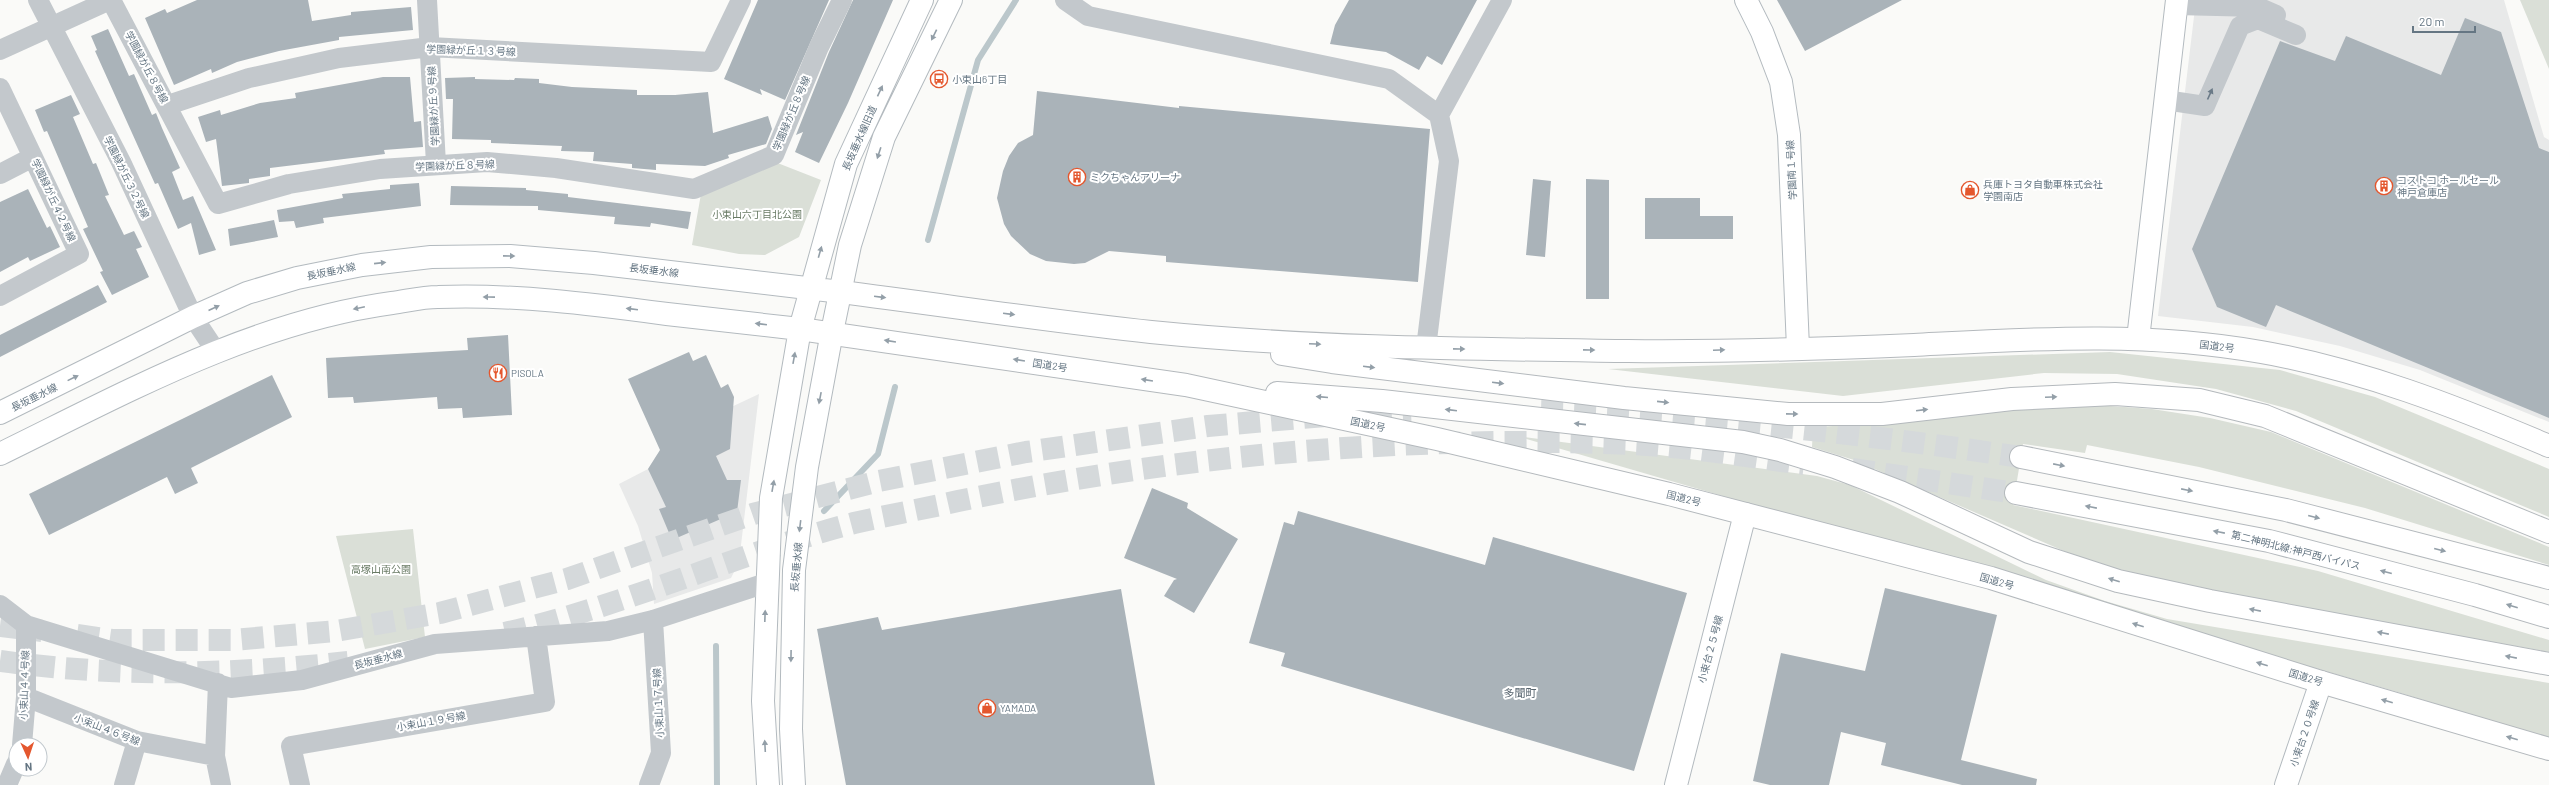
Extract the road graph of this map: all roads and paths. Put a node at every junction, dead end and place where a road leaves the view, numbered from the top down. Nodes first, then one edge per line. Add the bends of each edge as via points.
1 (38, 0) edge
2 (111, 0) edge
3 (427, 0) edge
4 (741, 0) edge
5 (842, 0) edge
6 (922, 0) edge
7 (951, 0) edge
8 (1065, 0) edge
9 (1502, 0) edge
10 (1746, 0) edge
11 (2176, 2) edge
12 (52, 27) junction
13 (430, 47) junction
14 (0, 50) edge
15 (0, 88) edge
16 (2165, 100) junction
17 (168, 105) junction
18 (1439, 115) junction
19 (33, 156) junction
20 (436, 164) junction
21 (0, 174) edge
22 (809, 289) junction
23 (841, 292) junction
24 (0, 296) edge
25 (193, 317) junction
26 (800, 329) junction
27 (832, 332) junction
28 (1150, 332) junction
29 (2138, 339) junction
30 (1426, 348) junction
31 (1798, 348) junction
32 (217, 353) junction
33 (1186, 385) junction
34 (0, 413) edge
35 (2549, 446) edge
36 (0, 454) edge
37 (2021, 457) tunnel mouth
38 (2016, 493) tunnel mouth
39 (1745, 514) junction
40 (2549, 532) edge
41 (2549, 578) edge
42 (766, 583) junction
43 (0, 605) edge
44 (2549, 617) edge
45 (653, 620) junction
46 (26, 625) junction
47 (536, 636) junction
48 (2549, 664) edge
49 (2321, 682) junction
50 (218, 683) junction
51 (26, 697) junction
52 (23, 737) edge
53 (137, 741) junction
54 (2549, 748) edge
55 (215, 756) junction
56 (124, 785) edge
57 (221, 785) edge
58 (300, 785) edge
59 (649, 785) edge
60 (768, 785) edge
61 (794, 785) edge
62 (1676, 785) edge
63 (2286, 785) edge

1 - 12 street, 学園緑が丘３２号線
2 - 12 street
2 - 17 street, 学園緑が丘８号線
3 - 13 street, 学園緑が丘９号線
4 - 13 street, 学園緑が丘１３号線 via 711,62
5 - 20 street, 学園緑が丘８号線 via 819,47 774,155 694,189 556,168 487,162
22 -> 6 main road, 長坂垂水線旧道 via 846,164
7 -> 23 main road via 884,137 850,245
8 - 18 street via 1088,16 1389,79
9 - 18 street
10 - 31 main road, 学園南１号線 via 1762,32 1781,82 1789,135
11 - 16 main road
16 -> 11 street via 2205,106 2240,26 2258,19 2298,30 2258,7
12 - 14 street
12 - 25 street, 学園緑が丘３２号線 via 121,162
13 - 17 street, 学園緑が丘１３号線 via 339,58 249,78
13 - 20 street, 学園緑が丘９号線
15 - 19 street, 学園緑が丘４２号線
16 - 29 main road
17 - 20 street, 学園緑が丘８号線 via 218,204 289,184 380,169
18 - 30 street via 1449,161
19 - 21 street
19 - 24 street, 学園緑が丘４２号線 via 79,254
22 - 23 main road, 長坂垂水線
25 -> 22 main road, 長坂垂水線 via 247,293 297,278 362,265 440,257 510,256 563,260
22 - 26 main road, 長坂垂水線旧道
23 - 27 main road, 長坂垂水線
23 -> 28 main road, 国道2号
25 - 32 street, 学園緑が丘３２号線
34 -> 25 main road, 長坂垂水線
26 - 27 main road, 国道2号
26 -> 32 main road via 585,304 512,298 436,297 370,306 311,318
42 -> 26 main road via 771,498
33 -> 27 main road, 国道2号
27 -> 61 main road, 長坂垂水線 via 807,467 794,570 791,729
28 -> 30 main road, 国道2号 via 1286,342
28 -> 40 main road via 1332,362 1624,398 1788,414 1882,414 2012,399 2115,394 2199,400 2265,416
29 - 31 main road, 国道2号 via 2030,339
29 - 35 main road, 国道2号 via 2261,352 2347,372 2429,399
30 -> 31 main road, 国道2号 via 1675,351
32 - 36 main road via 154,379
33 - 39 main road, 国道2号 via 1437,439
48 -> 33 main road via 2218,603 2118,581 2029,552 1900,492 1835,467 1743,442 1382,402
37 -> 41 main road via 2286,510
44 -> 38 main road, 第二神明北線;神戸西バイパス via 2269,541
49 -> 39 main road, 国道2号 via 1992,578
39 - 62 main road, 小束台２５号線
42 - 45 street, 長坂垂水線
60 -> 42 main road via 763,701
43 - 46 street, 長坂垂水線
45 - 47 street, 長坂垂水線 via 608,631
45 - 59 street, 小束山１７号線 via 661,753
46 - 50 street, 長坂垂水線
46 - 51 street, 小束山４４号線
47 - 50 street, 長坂垂水線 via 436,644 302,680 231,688
47 - 58 street, 小束山１９号線 via 545,702 291,746
54 -> 49 main road, 国道2号
49 - 63 main road, 小束台２０号線
50 - 55 street
51 - 52 street, 小束山４４号線
51 - 53 street, 小束山４６号線
53 - 55 street, 小束山４６号線
53 - 56 street
55 - 57 street

